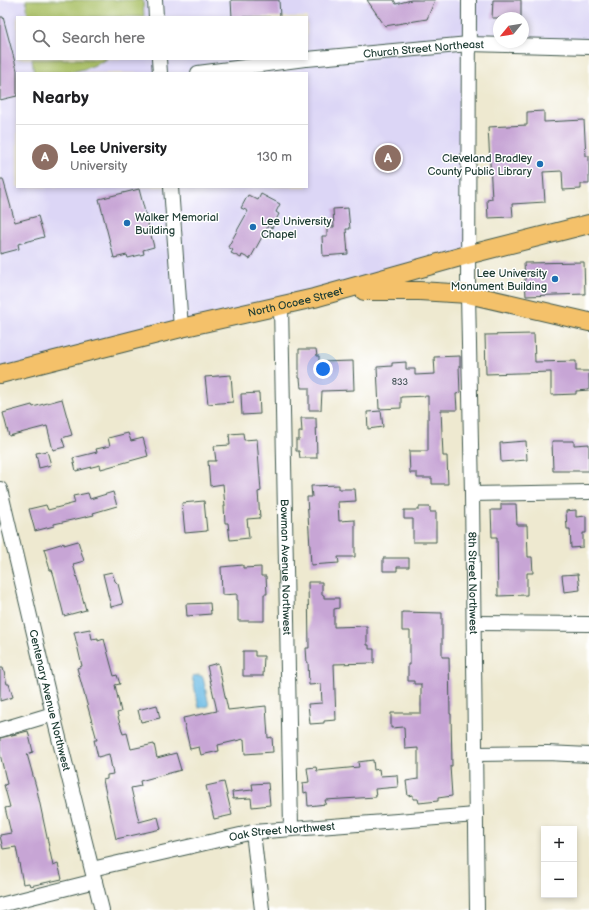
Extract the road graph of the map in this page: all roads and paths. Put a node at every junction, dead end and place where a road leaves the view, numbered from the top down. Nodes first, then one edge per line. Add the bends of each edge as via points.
1 (155, 0) edge
2 (469, 0) edge
3 (156, 16) edge
4 (469, 44) junction
5 (589, 47) edge
6 (308, 59) edge
7 (159, 60) edge
8 (298, 60) edge
9 (160, 72) edge
10 (206, 72) edge
11 (171, 188) edge
12 (589, 224) edge
13 (467, 255) junction
14 (468, 294) junction
15 (314, 298) junction
16 (281, 306) junction
17 (589, 322) edge
18 (181, 328) junction
19 (0, 374) edge
20 (0, 489) edge
21 (589, 492) edge
22 (472, 494) junction
23 (474, 624) junction
24 (589, 624) edge
25 (53, 714) junction
26 (0, 730) edge
27 (475, 754) junction
28 (589, 755) edge
29 (476, 815) junction
30 (291, 828) junction
31 (253, 832) junction
32 (93, 875) junction
33 (0, 905) edge
34 (102, 910) edge
35 (262, 910) edge
36 (477, 910) edge

1 - 3 street
2 - 4 street, 8th Street Northwest
4 - 5 street, Church Street Northeast
4 - 6 street, Church Street Northeast
4 - 13 street, 8th Street Northwest
7 - 9 street
8 - 10 street, Church Street Northeast
11 - 18 street
12 - 13 main road, North Ocoee Street
13 - 14 street, 8th Street Northwest
13 - 15 main road, North Ocoee Street
14 - 15 main road via 369,291
14 - 17 main road
14 - 22 street, 8th Street Northwest
15 - 16 main road, North Ocoee Street
16 - 18 main road, North Ocoee Street
16 - 30 street, Bowman Avenue Northwest
18 - 19 main road, North Ocoee Street
20 - 25 street, Centenary Avenue Northwest
21 - 22 street
22 - 23 street, 8th Street Northwest
23 - 24 street
23 - 27 street, 8th Street Northwest
25 - 26 street
25 - 32 street, Centenary Avenue Northwest
27 - 28 street
27 - 29 street, 8th Street Northwest
29 - 30 street, Oak Street Northwest
29 - 36 street, 8th Street Northwest
30 - 31 street, Oak Street Northwest
31 - 32 street, Oak Street Northwest
31 - 35 street
32 - 33 street, Oak Street Northwest
32 - 34 street, Centenary Avenue Northwest

